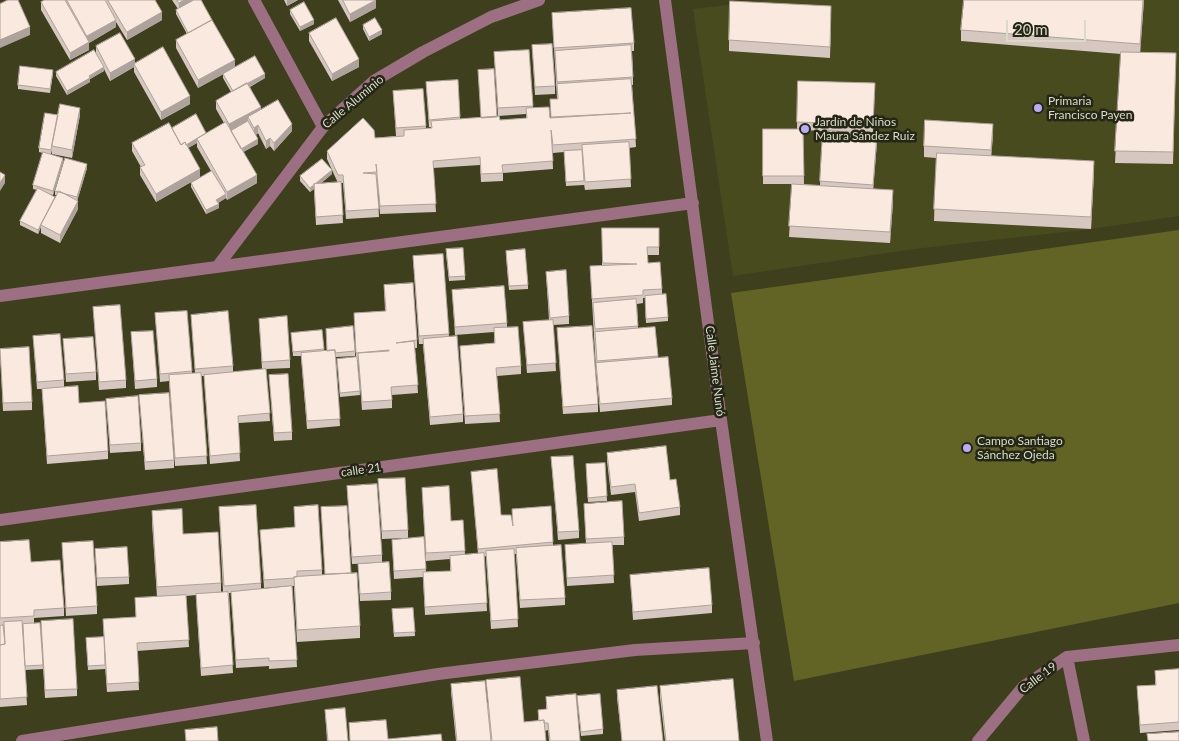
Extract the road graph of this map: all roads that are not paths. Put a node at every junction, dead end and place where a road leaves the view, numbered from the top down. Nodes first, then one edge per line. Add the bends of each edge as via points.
1 (254, 0) edge
2 (539, 0) edge
3 (665, 0) edge
4 (323, 126) junction
5 (693, 203) junction
6 (217, 267) junction
7 (0, 296) edge
8 (722, 420) junction
9 (0, 520) edge
10 (754, 643) junction
11 (1179, 645) edge
12 (1067, 657) junction
13 (22, 741) edge
14 (767, 741) edge
15 (978, 741) edge
16 (1084, 741) edge

1 - 4 street
2 - 4 street, Calle Aluminio via 491,17 423,52 374,82
3 - 5 street, Calle Jaime Nunó
4 - 6 street, Calle Aluminio
5 - 6 street
5 - 8 street, Calle Jaime Nunó
6 - 7 street
8 - 9 street, calle 21
8 - 10 street, Calle Jaime Nunó
10 - 13 street via 635,650 438,674
10 - 14 street, Calle Jaime Nunó
11 - 12 street, Calle 19
12 - 15 street, Calle 19 via 1023,687
12 - 16 street

